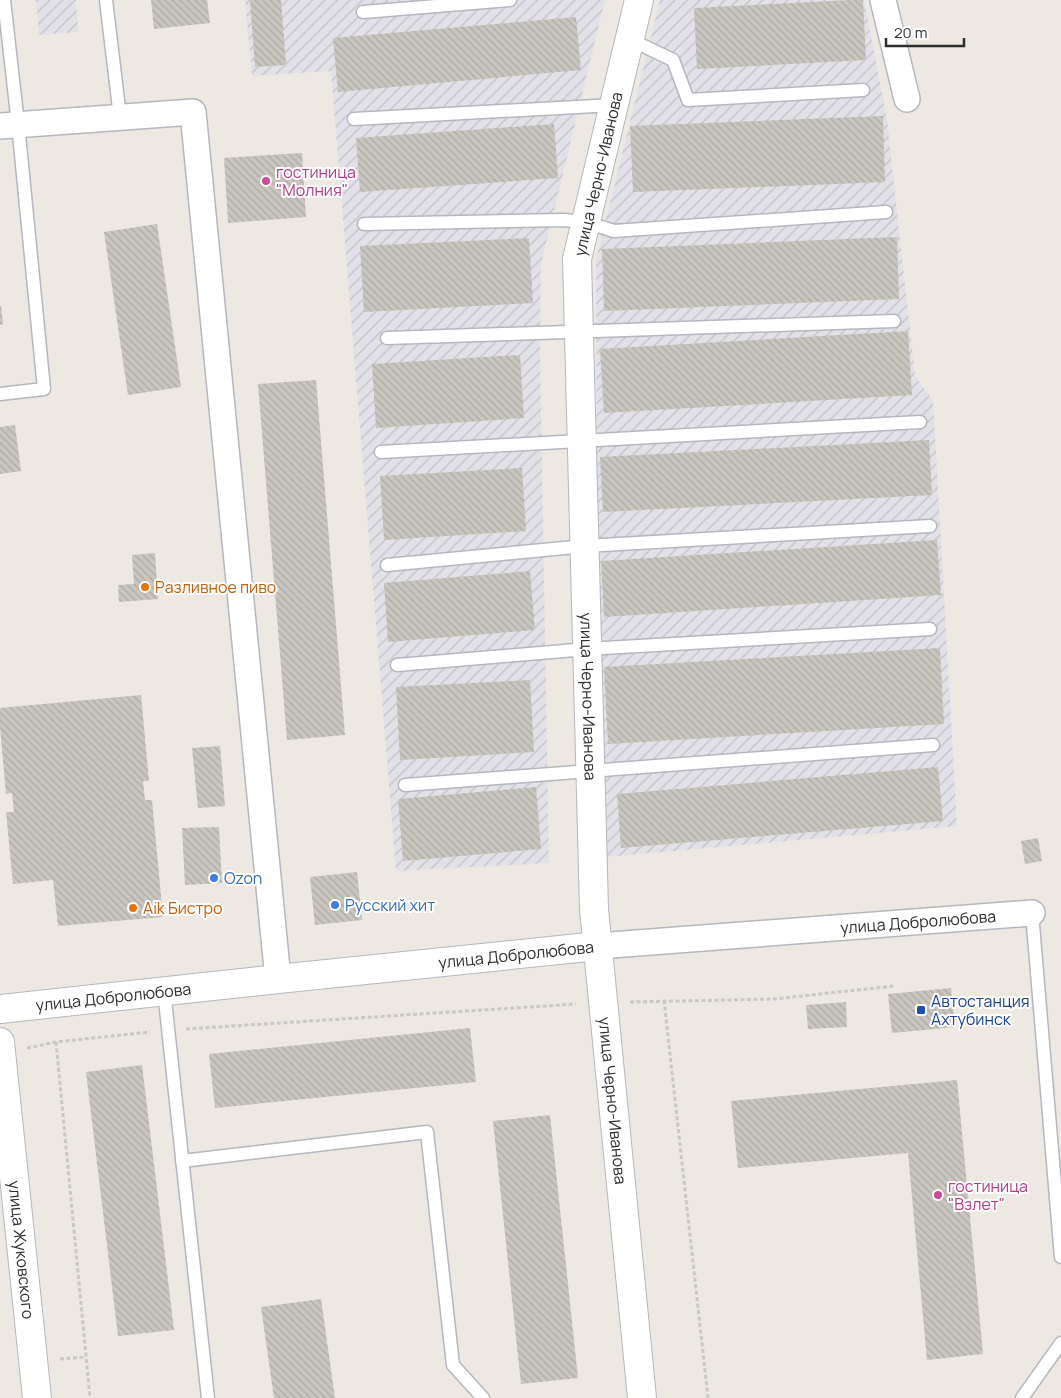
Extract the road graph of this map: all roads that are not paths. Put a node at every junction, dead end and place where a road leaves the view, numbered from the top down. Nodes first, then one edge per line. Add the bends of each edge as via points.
1 (4, 0) edge
2 (106, 0) edge
3 (510, 0) edge
4 (638, 0) edge
5 (883, 0) edge
6 (363, 12) dead end
7 (629, 39) junction
8 (862, 90) dead end
9 (906, 99) dead end
10 (614, 105) junction
11 (120, 117) junction
12 (354, 119) dead end
13 (9, 125) edge
14 (886, 212) dead end
15 (586, 222) junction
16 (364, 224) dead end
17 (894, 321) dead end
18 (579, 333) junction
19 (387, 338) dead end
20 (0, 394) edge
21 (920, 422) dead end
22 (582, 440) junction
23 (381, 452) dead end
24 (930, 526) dead end
25 (585, 546) junction
26 (387, 565) dead end
27 (930, 629) dead end
28 (587, 649) junction
29 (397, 665) dead end
30 (933, 745) dead end
31 (591, 772) junction
32 (405, 785) dead end
33 (1032, 913) joint
34 (598, 946) junction
35 (278, 978) junction
36 (164, 991) junction
37 (0, 1009) edge
38 (1, 1048) edge
39 (182, 1161) junction
40 (1061, 1256) edge
41 (1061, 1343) edge
42 (37, 1398) edge
43 (208, 1398) edge
44 (483, 1398) edge
45 (642, 1398) edge
46 (1022, 1398) edge

1 - 13 lane
2 - 11 lane
3 - 6 lane
4 - 7 main road, улица Черно-Иванова
5 - 9 street
7 - 8 lane via 673,60 688,100
7 - 10 main road, улица Черно-Иванова
10 - 12 lane
10 - 15 main road, улица Черно-Иванова
11 - 13 street
11 - 35 street via 192,112
13 - 20 lane via 44,389
14 - 15 lane via 614,231
15 - 16 lane
15 - 18 main road, улица Черно-Иванова via 577,259
17 - 18 lane
18 - 19 lane
18 - 22 main road, улица Черно-Иванова
21 - 22 lane
22 - 23 lane
22 - 25 main road, улица Черно-Иванова
24 - 25 lane
25 - 26 lane
25 - 28 main road, улица Черно-Иванова
27 - 28 lane
28 - 29 lane
28 - 31 main road, улица Черно-Иванова
30 - 31 lane
31 - 32 lane
31 - 34 main road, улица Черно-Иванова via 594,909
33 - 34 street, улица Добролюбова
33 - 40 lane
34 - 35 main road, улица Добролюбова
34 - 45 main road, улица Черно-Иванова
35 - 36 main road, улица Добролюбова
36 - 37 main road, улица Добролюбова
36 - 39 lane
38 - 42 main road, улица Жуковского
39 - 43 lane
39 - 44 lane via 427,1132 453,1365
41 - 46 lane

